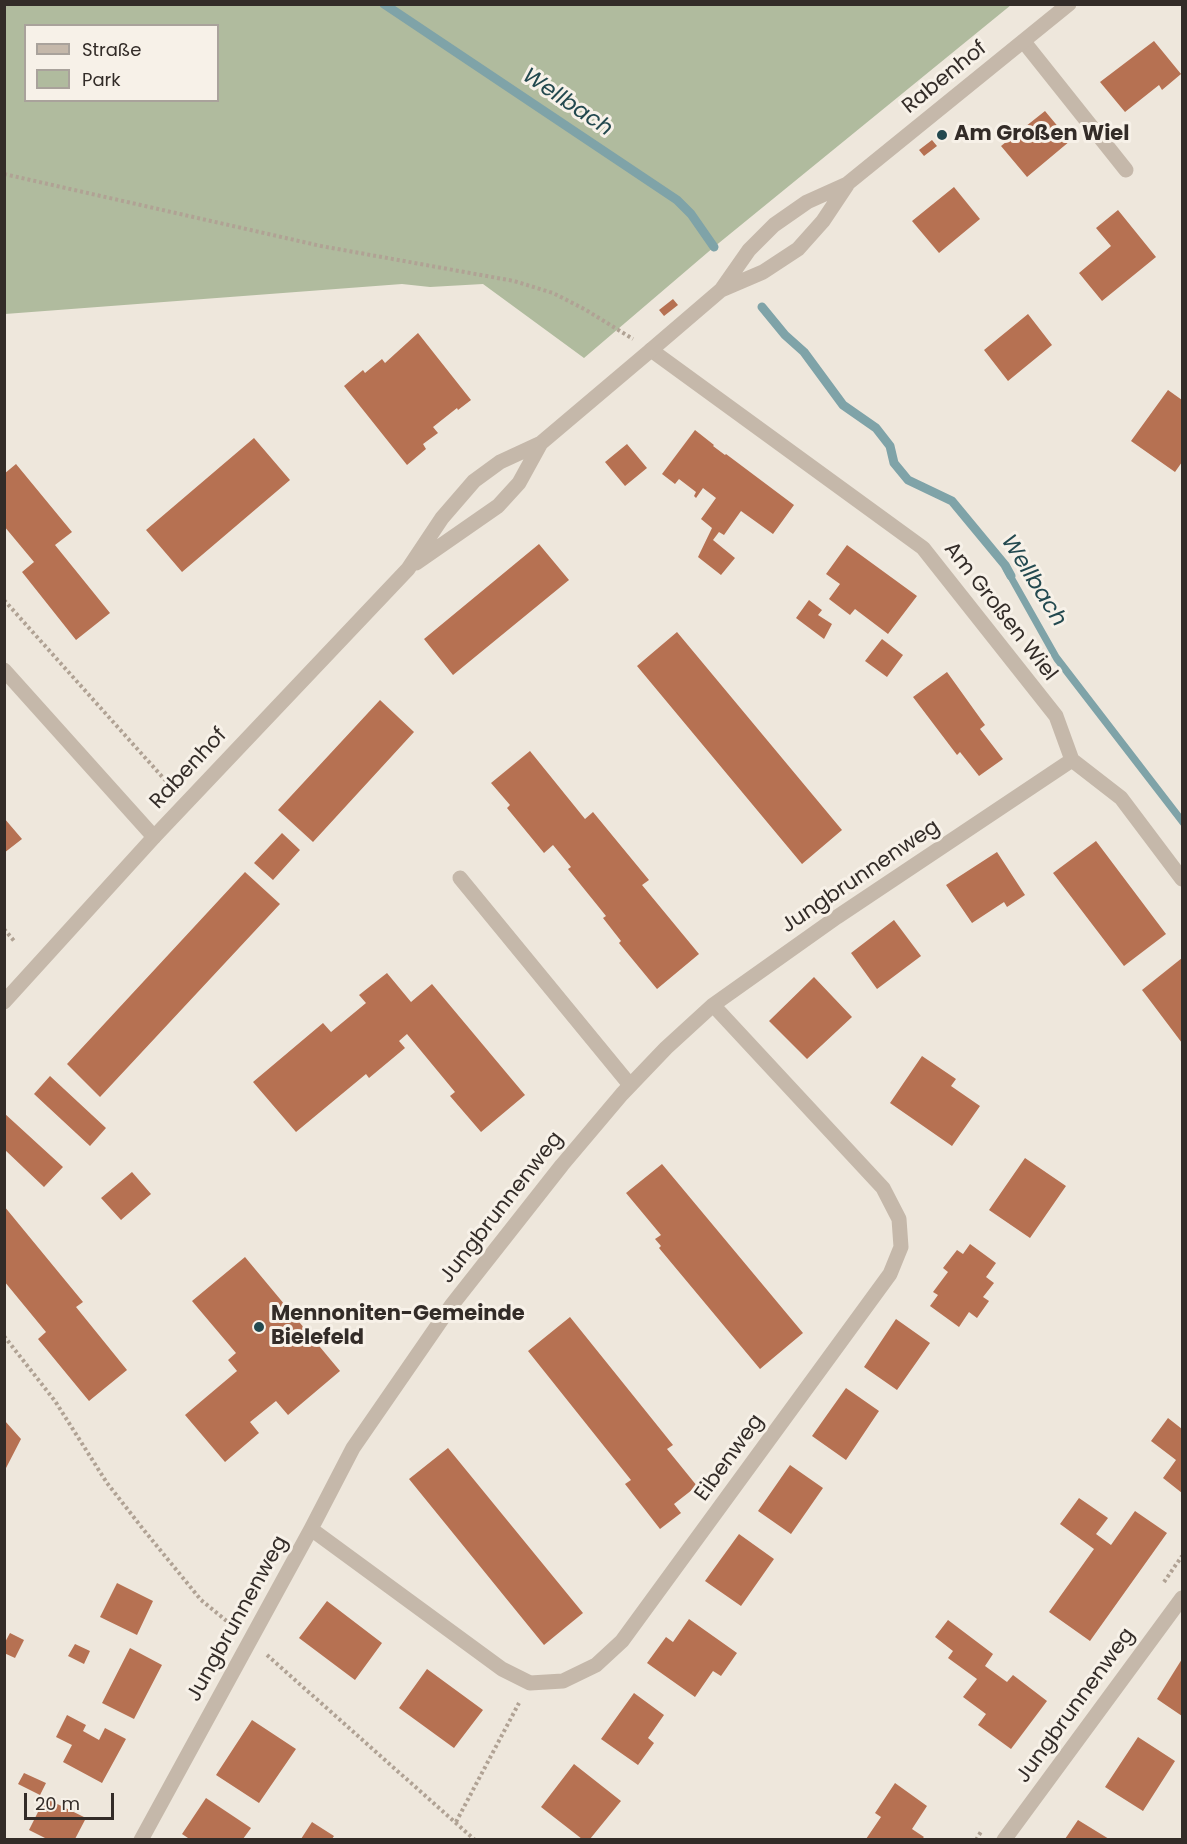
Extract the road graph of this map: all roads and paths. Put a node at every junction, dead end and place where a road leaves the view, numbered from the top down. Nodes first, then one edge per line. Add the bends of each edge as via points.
1 (1069, 4) edge
2 (1024, 42) junction
3 (1126, 170) dead end
4 (4, 174) edge
5 (847, 184) junction
6 (721, 290) junction
7 (651, 350) junction
8 (541, 443) junction
9 (408, 569) junction
10 (4, 600) edge
11 (4, 670) edge
12 (1072, 760) junction
13 (166, 781) dead end
14 (154, 837) junction
15 (460, 878) dead end
16 (1182, 879) edge
17 (4, 929) edge
18 (15, 942) dead end
19 (4, 1002) edge
20 (714, 1005) junction
21 (630, 1085) junction
22 (4, 1336) edge
23 (311, 1529) junction
24 (1182, 1598) edge
25 (250, 1640) junction
26 (530, 1683) junction
27 (456, 1822) junction
28 (141, 1839) edge
29 (475, 1839) edge
30 (1004, 1839) edge

1 - 2 street, Rabenhof
2 - 3 street
2 - 5 street, Rabenhof
4 - 7 path via 321,246 514,281 553,293
5 - 6 street, Rabenhof via 807,202 774,225 749,250
5 - 6 street, Rabenhof via 823,221 798,249 763,272
6 - 7 street, Rabenhof
7 - 8 street, Rabenhof
7 - 12 street, Am Großen Wiel via 923,548 1056,716
8 - 9 street, Rabenhof via 519,483 498,506
8 - 9 street, Rabenhof via 500,462 474,481 442,518
9 - 14 street, Rabenhof
10 - 13 path
11 - 14 street
12 - 16 street via 1121,798
12 - 20 street, Jungbrunnenweg via 837,916
14 - 19 street, Rabenhof
15 - 21 street
17 - 18 path
20 - 21 street, Jungbrunnenweg
20 - 26 street, Eibenweg via 884,1188 899,1219 901,1247 890,1274 622,1641 596,1665 563,1681
21 - 23 street, Jungbrunnenweg via 451,1306 353,1448
22 - 25 path via 55,1401 107,1482 143,1529 201,1600
23 - 25 street, Jungbrunnenweg
23 - 26 street via 502,1669
24 - 30 street, Jungbrunnenweg
25 - 27 path
25 - 28 street, Jungbrunnenweg
26 - 27 path
27 - 29 path

